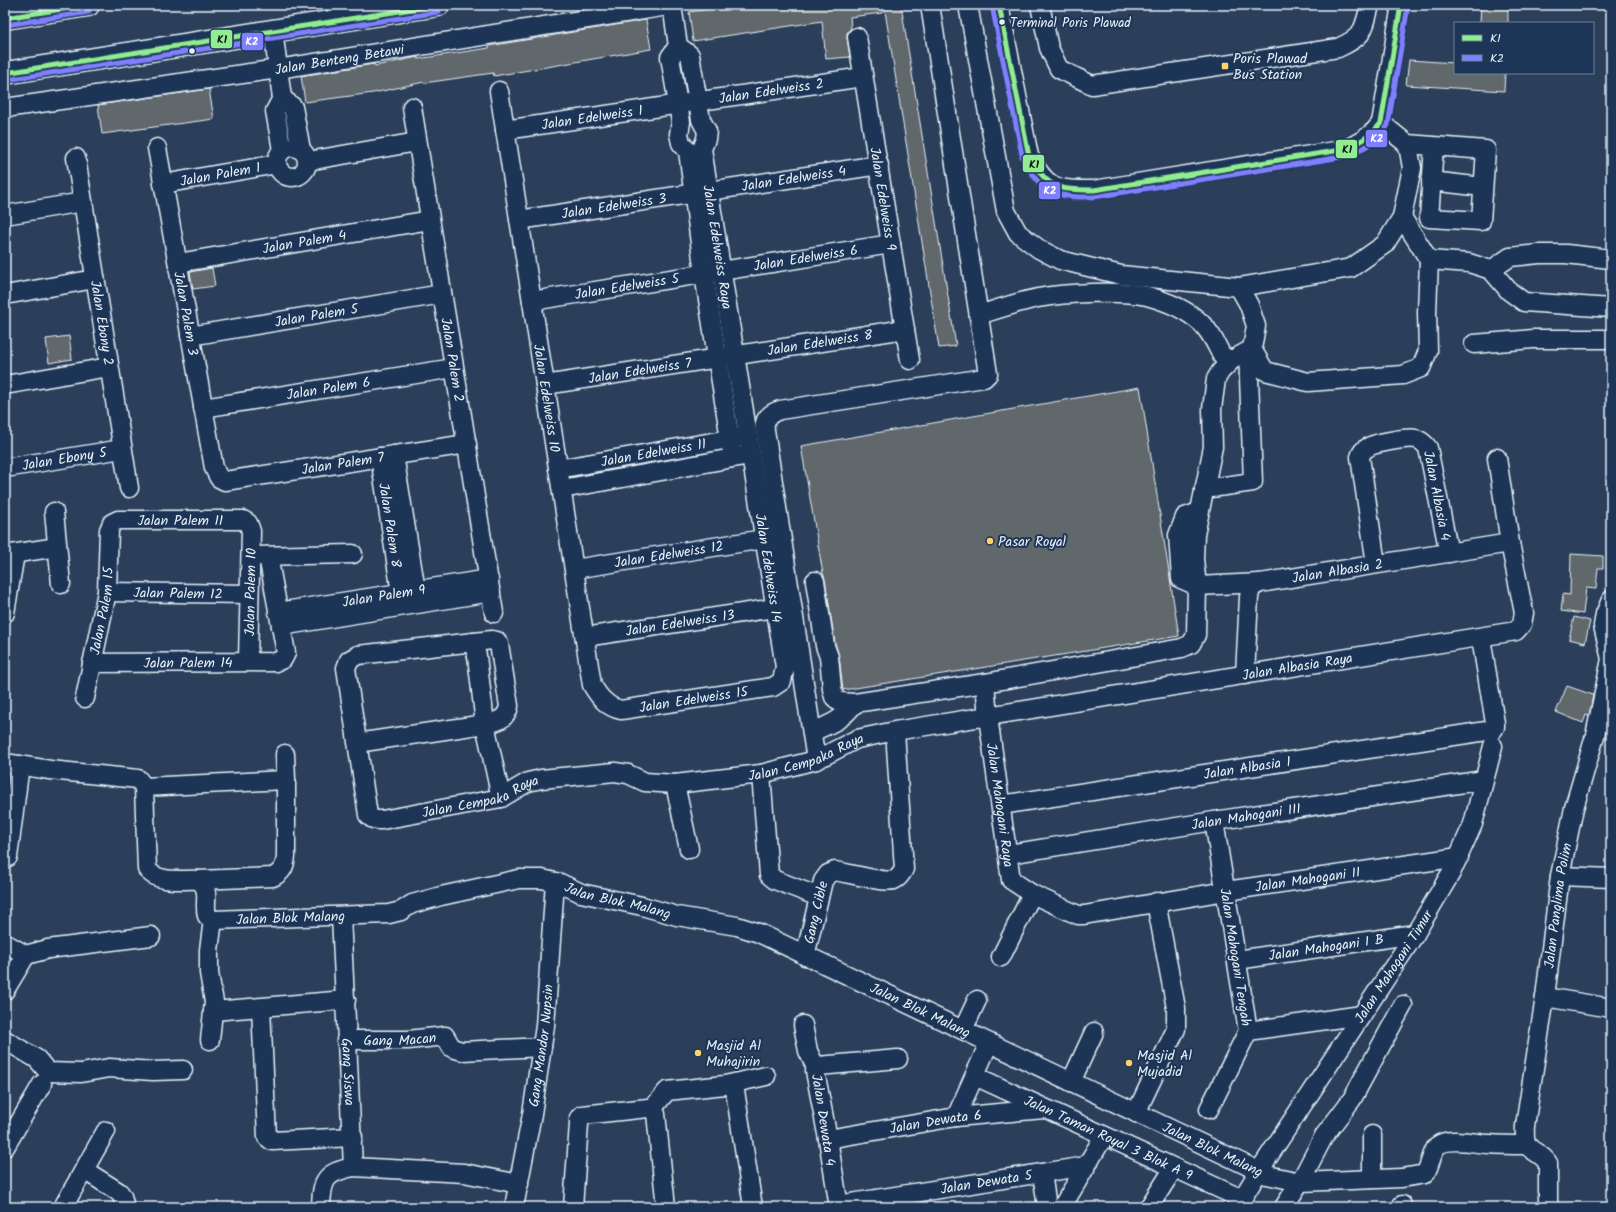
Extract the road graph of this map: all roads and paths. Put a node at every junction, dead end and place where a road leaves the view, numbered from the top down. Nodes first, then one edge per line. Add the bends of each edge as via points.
1 (88, 5) edge
2 (438, 5) edge
3 (673, 5) edge
4 (930, 5) edge
5 (968, 5) edge
6 (999, 5) edge
7 (1040, 5) edge
8 (1370, 5) edge
9 (1401, 5) edge
10 (5, 18) edge
11 (273, 31) junction
12 (857, 37) dead end
13 (678, 46) junction
14 (278, 69) junction
15 (5, 73) edge
16 (863, 78) junction
17 (498, 91) dead end
18 (282, 98) junction
19 (698, 102) junction
20 (679, 105) junction
21 (412, 107) dead end
22 (5, 108) edge
23 (1381, 123) junction
24 (505, 130) junction
25 (417, 142) junction
26 (1407, 144) junction
27 (1434, 146) junction
28 (157, 148) dead end
29 (304, 155) junction
30 (279, 157) junction
31 (76, 158) dead end
32 (879, 166) junction
33 (1431, 181) junction
34 (163, 184) junction
35 (1483, 187) junction
36 (701, 192) junction
37 (83, 202) junction
38 (5, 216) edge
39 (1402, 216) junction
40 (430, 220) junction
41 (519, 220) junction
42 (891, 244) junction
43 (1611, 259) edge
44 (1429, 260) junction
45 (178, 263) junction
46 (1491, 270) junction
47 (713, 272) junction
48 (95, 279) junction
49 (1239, 287) junction
50 (442, 294) junction
51 (5, 295) edge
52 (532, 301) junction
53 (1611, 308) edge
54 (979, 315) junction
55 (904, 329) junction
56 (190, 336) junction
57 (1611, 338) edge
58 (1474, 344) dead end
59 (1244, 354) junction
60 (735, 355) junction
61 (717, 358) junction
62 (910, 360) dead end
63 (109, 368) junction
64 (454, 368) junction
65 (5, 385) edge
66 (545, 385) junction
67 (203, 408) junction
68 (748, 436) junction
69 (730, 439) junction
70 (466, 444) junction
71 (122, 448) junction
72 (751, 455) junction
73 (387, 456) junction
74 (733, 458) junction
75 (1497, 458) dead end
76 (5, 468) edge
77 (558, 469) junction
78 (219, 478) joint
79 (129, 488) dead end
80 (562, 489) junction
81 (1204, 489) junction
82 (54, 512) dead end
83 (112, 523) joint
84 (248, 523) joint
85 (764, 539) junction
86 (1510, 543) junction
87 (57, 547) junction
88 (1448, 553) junction
89 (10, 554) edge
90 (353, 554) dead end
91 (259, 556) junction
92 (1376, 564) junction
93 (574, 569) junction
94 (815, 581) dead end
95 (1260, 583) junction
96 (61, 584) dead end
97 (490, 586) junction
98 (1197, 586) junction
99 (107, 592) junction
100 (408, 592) junction
101 (250, 594) junction
102 (1611, 600) edge
103 (774, 608) junction
104 (5, 613) edge
105 (494, 613) dead end
106 (279, 619) junction
107 (585, 637) junction
108 (1481, 638) junction
109 (473, 642) junction
110 (283, 659) joint
111 (248, 661) junction
112 (92, 663) junction
113 (1245, 675) junction
114 (782, 681) joint
115 (985, 683) junction
116 (85, 698) dead end
117 (604, 702) joint
118 (855, 703) junction
119 (988, 717) junction
120 (485, 724) junction
121 (895, 731) junction
122 (812, 732) junction
123 (1493, 738) junction
124 (357, 743) junction
125 (285, 754) dead end
126 (816, 760) junction
127 (12, 764) edge
128 (761, 774) junction
129 (286, 780) junction
130 (1484, 780) junction
131 (675, 784) junction
132 (144, 787) junction
133 (501, 798) junction
134 (1001, 805) junction
135 (1214, 821) junction
136 (689, 849) dead end
137 (1008, 854) junction
138 (8, 857) dead end
139 (1459, 857) junction
140 (1560, 876) junction
141 (1611, 878) edge
142 (198, 880) junction
143 (555, 882) junction
144 (1026, 891) junction
145 (1226, 891) junction
146 (820, 897) junction
147 (1156, 902) junction
148 (341, 916) junction
149 (213, 920) junction
150 (1415, 934) junction
151 (151, 936) dead end
152 (5, 943) edge
153 (26, 955) junction
154 (805, 956) junction
155 (1000, 957) dead end
156 (1237, 960) junction
157 (5, 990) edge
158 (1545, 998) junction
159 (346, 1000) junction
160 (978, 1000) dead end
161 (1403, 1005) dead end
162 (261, 1008) junction
163 (1611, 1008) edge
164 (213, 1011) junction
165 (1362, 1015) junction
166 (803, 1025) dead end
167 (963, 1030) junction
168 (1248, 1031) junction
169 (1094, 1032) dead end
170 (5, 1040) edge
171 (210, 1040) dead end
172 (346, 1040) junction
173 (989, 1043) junction
174 (542, 1047) junction
175 (898, 1059) dead end
176 (816, 1068) junction
177 (184, 1070) dead end
178 (766, 1076) dead end
179 (975, 1076) junction
180 (1071, 1082) junction
181 (42, 1084) dead end
182 (734, 1084) junction
183 (1045, 1108) junction
184 (1209, 1109) dead end
185 (654, 1112) junction
186 (1136, 1113) junction
187 (956, 1117) junction
188 (106, 1131) dead end
189 (1372, 1135) dead end
190 (353, 1136) junction
191 (1104, 1136) junction
192 (828, 1139) junction
193 (1526, 1145) junction
194 (5, 1148) edge
195 (1086, 1166) junction
196 (353, 1168) junction
197 (1174, 1168) junction
198 (84, 1170) junction
199 (1042, 1173) junction
200 (1263, 1173) junction
201 (1372, 1179) junction
202 (1294, 1181) junction
203 (519, 1184) junction
204 (1240, 1203) edge
205 (838, 1206) edge
206 (63, 1207) edge
207 (125, 1207) edge
208 (321, 1207) edge
209 (514, 1207) edge
210 (574, 1207) edge
211 (666, 1207) edge
212 (753, 1207) edge
213 (1047, 1207) edge
214 (1062, 1207) edge
215 (1149, 1207) edge
216 (1284, 1207) edge
217 (1549, 1207) edge

1 - 10 main road
2 - 11 main road
3 - 13 street, Jalan Edelweiss Raya
3 - 14 street, Jalan Benteng Betawi
4 - 54 street
5 - 49 street via 1006,211 1018,233 1039,249 1060,260 1121,275
6 - 23 street via 1029,156 1039,174 1049,184 1068,190 1094,190 1347,149 1375,132
7 - 8 street via 1049,48 1059,69 1092,85 1338,48 1354,41 1363,29
9 - 23 street
11 - 14 street
11 - 15 main road
12 - 16 street, Jalan Edelweiss 9
13 - 19 street, Jalan Edelweiss Raya via 690,55
13 - 20 street, Jalan Edelweiss Raya via 670,57
14 - 18 street
14 - 22 street, Jalan Benteng Betawi
16 - 19 street, Jalan Edelweiss 2
16 - 32 street, Jalan Edelweiss 9
17 - 24 street, Jalan Edelweiss 10
18 - 29 street via 293,107
18 - 30 street via 275,111
19 - 20 street, Jalan Edelweiss 2
19 - 36 street, Jalan Edelweiss Raya via 701,120 707,130 702,149
20 - 24 street, Jalan Edelweiss 1
20 - 36 street, Jalan Edelweiss Raya via 681,143 688,151
21 - 25 street, Jalan Palem 2
23 - 26 street
24 - 41 street, Jalan Edelweiss 10
25 - 29 street
25 - 40 street, Jalan Palem 2
26 - 27 street
26 - 39 street via 1412,168
27 - 33 street
27 - 35 street via 1486,150
28 - 34 street, Jalan Palem 3
29 - 30 street via 295,147 288,147
29 - 30 street via 306,168 301,175 294,178 286,177 280,172
30 - 34 street, Jalan Palem 1
31 - 37 street, Jalan Ebony 2
32 - 36 street, Jalan Edelweiss 4
32 - 42 street, Jalan Edelweiss 9
33 - 35 street
33 - 35 street via 1429,218 1481,221
34 - 45 street, Jalan Palem 3
36 - 41 street, Jalan Edelweiss 3
36 - 47 street, Jalan Edelweiss Raya
37 - 38 street
37 - 48 street, Jalan Ebony 2
39 - 44 street
39 - 49 street via 1386,244 1351,268
40 - 45 street, Jalan Palem 4
40 - 50 street, Jalan Palem 2
41 - 52 street, Jalan Edelweiss 10
42 - 47 street, Jalan Edelweiss 6
42 - 55 street, Jalan Edelweiss 9
43 - 46 street via 1539,254 1510,257
44 - 46 street via 1469,263
44 - 59 street via 1428,351 1421,368 1403,375 1308,382 1265,371
45 - 56 street, Jalan Palem 3
46 - 53 street via 1509,291 1524,302
47 - 52 street, Jalan Edelweiss 5
47 - 60 street, Jalan Edelweiss Raya
47 - 61 street, Jalan Edelweiss Raya
48 - 51 street
48 - 63 street, Jalan Ebony 2
49 - 59 street via 1249,304 1256,326
50 - 56 street, Jalan Palem 5
50 - 64 street, Jalan Palem 2
52 - 66 street, Jalan Edelweiss 10
54 - 59 street via 1014,304 1060,295 1146,296 1184,310 1202,323 1222,356
54 - 122 street via 987,377 780,410 768,416 766,420 765,430
55 - 60 street, Jalan Edelweiss 8
55 - 62 street, Jalan Edelweiss 9
56 - 67 street, Jalan Palem 3
57 - 58 street via 1533,339
59 - 81 street via 1221,371 1216,379 1212,409 1213,446
59 - 81 street via 1252,482
60 - 61 street, Jalan Edelweiss 7
60 - 68 street, Jalan Edelweiss Raya
61 - 66 street, Jalan Edelweiss 7
61 - 69 street, Jalan Edelweiss Raya
63 - 65 street
63 - 71 street, Jalan Ebony 2
64 - 67 street, Jalan Palem 6
64 - 70 street, Jalan Palem 2
66 - 77 street, Jalan Edelweiss 10
67 - 78 street, Jalan Palem 3 via 214,468
68 - 69 street, Jalan Edelweiss 11
68 - 72 street, Jalan Edelweiss Raya
69 - 74 street, Jalan Edelweiss Raya
69 - 77 street, Jalan Edelweiss 11
70 - 73 street, Jalan Palem 7
70 - 97 street, Jalan Palem 2
71 - 76 street, Jalan Ebony 5
71 - 79 street, Jalan Ebony 2
72 - 74 street, Jalan Edelweiss 11
72 - 85 street, Jalan Edelweiss 14
73 - 78 street, Jalan Palem 7 via 225,482
73 - 100 street, Jalan Palem 8
74 - 80 street, Jalan Edelweiss 11
75 - 86 street, Jalan Albasia Raya
77 - 80 street, Jalan Edelweiss 10
80 - 93 street, Jalan Edelweiss 10
81 - 98 street via 1199,512 1185,517 1178,535 1181,579
82 - 87 street
83 - 84 street, Jalan Palem 11 via 118,520 243,520
83 - 99 street, Jalan Palem 15 via 109,530
84 - 91 street, Jalan Palem 10
85 - 93 street, Jalan Edelweiss 12
85 - 103 street, Jalan Edelweiss 14
86 - 88 street, Jalan Albasia 2
86 - 108 street, Jalan Albasia Raya via 1524,613 1522,624 1516,631
87 - 89 street
87 - 96 street
88 - 92 street, Jalan Albasia 2
88 - 92 street, Jalan Albasia 4 via 1428,448 1412,438 1374,444 1361,452
89 - 104 street
90 - 91 street
91 - 101 street, Jalan Palem 10
91 - 106 street, Jalan Palem 10
92 - 95 street, Jalan Albasia 2
93 - 107 street, Jalan Edelweiss 10
94 - 118 street via 834,697 839,702
95 - 98 street, Jalan Albasia 2
95 - 113 street via 1251,588 1249,597
97 - 100 street, Jalan Palem 9
97 - 105 street, Jalan Palem 2
97 - 106 street, Jalan Palem 9
98 - 115 street via 1196,635 1191,644 1182,648
99 - 101 street, Jalan Palem 12
99 - 112 street, Jalan Palem 15
100 - 106 street, Jalan Palem 9
101 - 111 street, Jalan Palem 10
102 - 140 street, Jalan Panglima Polim via 1603,626 1611,659 1595,736 1568,832
103 - 107 street, Jalan Edelweiss 13
103 - 114 street, Jalan Edelweiss 14 via 785,667
106 - 110 street, Jalan Palem 10 via 286,653
107 - 117 street, Jalan Edelweiss 10 via 592,685
108 - 113 street, Jalan Albasia Raya
108 - 123 street, Jalan Mahogani Timur via 1495,723
109 - 120 street
109 - 120 street, Jalan Cempaka Raya via 492,640 499,644 509,706 503,718
109 - 124 street, Jalan Cempaka Raya via 358,655 349,660 346,668
110 - 111 street, Jalan Palem 14 via 276,662
111 - 112 street, Jalan Palem 14
112 - 116 street, Jalan Palem 15
113 - 119 street, Jalan Albasia Raya
114 - 117 street, Jalan Edelweiss 15 via 773,687 621,710 612,708
115 - 118 street
115 - 119 street, Jalan Mahogani Raya
118 - 122 street via 848,713 835,723
119 - 121 street, Jalan Cempaka Raya
119 - 134 street, Jalan Mahogani Raya
120 - 124 street
120 - 133 street
121 - 126 street, Jalan Cempaka Raya via 857,739
121 - 146 street, Gang Cible via 904,869 901,876 894,880 884,880 835,871 828,874 823,881
122 - 126 street
123 - 130 street, Jalan Mahogani Timur
123 - 134 street, Jalan Albasia 1
124 - 133 street, Jalan Cempaka Raya via 368,815 374,820
125 - 129 street
126 - 128 street, Jalan Cempaka Raya
127 - 132 street via 128,777 138,779
127 - 138 street
128 - 131 street, Jalan Cempaka Raya
128 - 146 street via 769,874 775,880
129 - 132 street
129 - 142 street via 286,856 281,873 272,877
130 - 135 street, Jalan Mahogani III
130 - 139 street, Jalan Mahogani Timur via 1473,824
131 - 133 street, Jalan Cempaka Raya via 645,782 628,774 615,772 541,779 528,782
131 - 136 street
132 - 142 street via 147,869 158,878
134 - 137 street, Jalan Mahogani Raya
135 - 137 street, Jalan Mahogani III
135 - 145 street, Jalan Mahogani Tengah
137 - 144 street, Jalan Mahogani Raya via 1010,878
139 - 145 street, Jalan Mahogani II
139 - 150 street, Jalan Mahogani Timur
140 - 141 street
140 - 158 street, Jalan Panglima Polim
142 - 149 street via 206,888 206,912
143 - 148 street, Jalan Blok Malang via 519,879 425,900 389,914
143 - 154 street, Jalan Blok Malang via 581,893 677,916 737,926 759,933
143 - 174 street, Gang Mandor Nupsin
144 - 147 street via 1078,915
144 - 155 street
145 - 147 street, Jalan Mahogani II
145 - 156 street, Jalan Mahogani Tengah
146 - 154 street, Gang Cible
147 - 186 street via 1176,1008 1176,1029
148 - 149 street, Jalan Blok Malang
148 - 159 street, Gang Siswa
149 - 164 street via 209,973 214,996
150 - 156 street, Jalan Mahogani I B
150 - 165 street, Jalan Mahogani Timur
151 - 153 street via 35,951
152 - 153 street
153 - 157 street
154 - 167 street, Jalan Blok Malang
156 - 168 street, Jalan Mahogani Tengah
158 - 163 street
158 - 193 street, Jalan Panglima Polim via 1525,1126
159 - 162 street
159 - 172 street, Gang Siswa
160 - 167 street
161 - 202 street via 1352,1099
162 - 164 street
162 - 190 street via 267,1138 272,1141
164 - 171 street
165 - 168 street
165 - 200 street, Jalan Mahogani Timur
166 - 176 street via 808,1051
167 - 173 street, Jalan Blok Malang
168 - 184 street, Jalan Mahogani Tengah
169 - 180 street
170 - 177 street via 37,1059 48,1072 81,1073 109,1068
172 - 174 street, Gang Macan via 408,1040 445,1036 452,1048 462,1051
172 - 190 street, Gang Siswa
173 - 179 street
173 - 180 street, Jalan Blok Malang
174 - 203 street, Gang Mandor Nupsin
175 - 176 street, Jalan Dewata 4
176 - 192 street, Jalan Dewata 4 via 814,1071
178 - 182 street
179 - 183 street, Jalan Taman Royal 3 Blok A 9
179 - 187 street
180 - 186 street, Jalan Blok Malang
181 - 194 street
182 - 185 street via 667,1091
182 - 212 street
183 - 187 street, Jalan Dewata 6
183 - 191 street, Jalan Taman Royal 3 Blok A 9
185 - 210 street via 648,1108 582,1115 579,1118
185 - 211 street
186 - 200 street, Jalan Blok Malang
187 - 192 street, Jalan Dewata 6
188 - 198 street
189 - 201 street
190 - 196 street, Gang Siswa
191 - 195 street
191 - 197 street, Jalan Taman Royal 3 Blok A 9
192 - 205 street, Jalan Dewata 4
193 - 201 street, Jalan Blok Malang via 1449,1142 1438,1145 1425,1174
193 - 217 street via 1548,1163
195 - 199 street, Jalan Dewata 5
195 - 214 street
196 - 203 street via 464,1173
196 - 208 street via 336,1171 324,1183
197 - 204 street, Jalan Taman Royal 3 Blok A 9
197 - 215 street
198 - 206 street
198 - 207 street via 119,1192
199 - 205 street, Jalan Dewata 5
199 - 213 street
200 - 202 street, Jalan Blok Malang
200 - 204 street, Jalan Mahogani Timur
201 - 202 street, Jalan Blok Malang
202 - 216 street
203 - 209 street, Gang Mandor Nupsin

